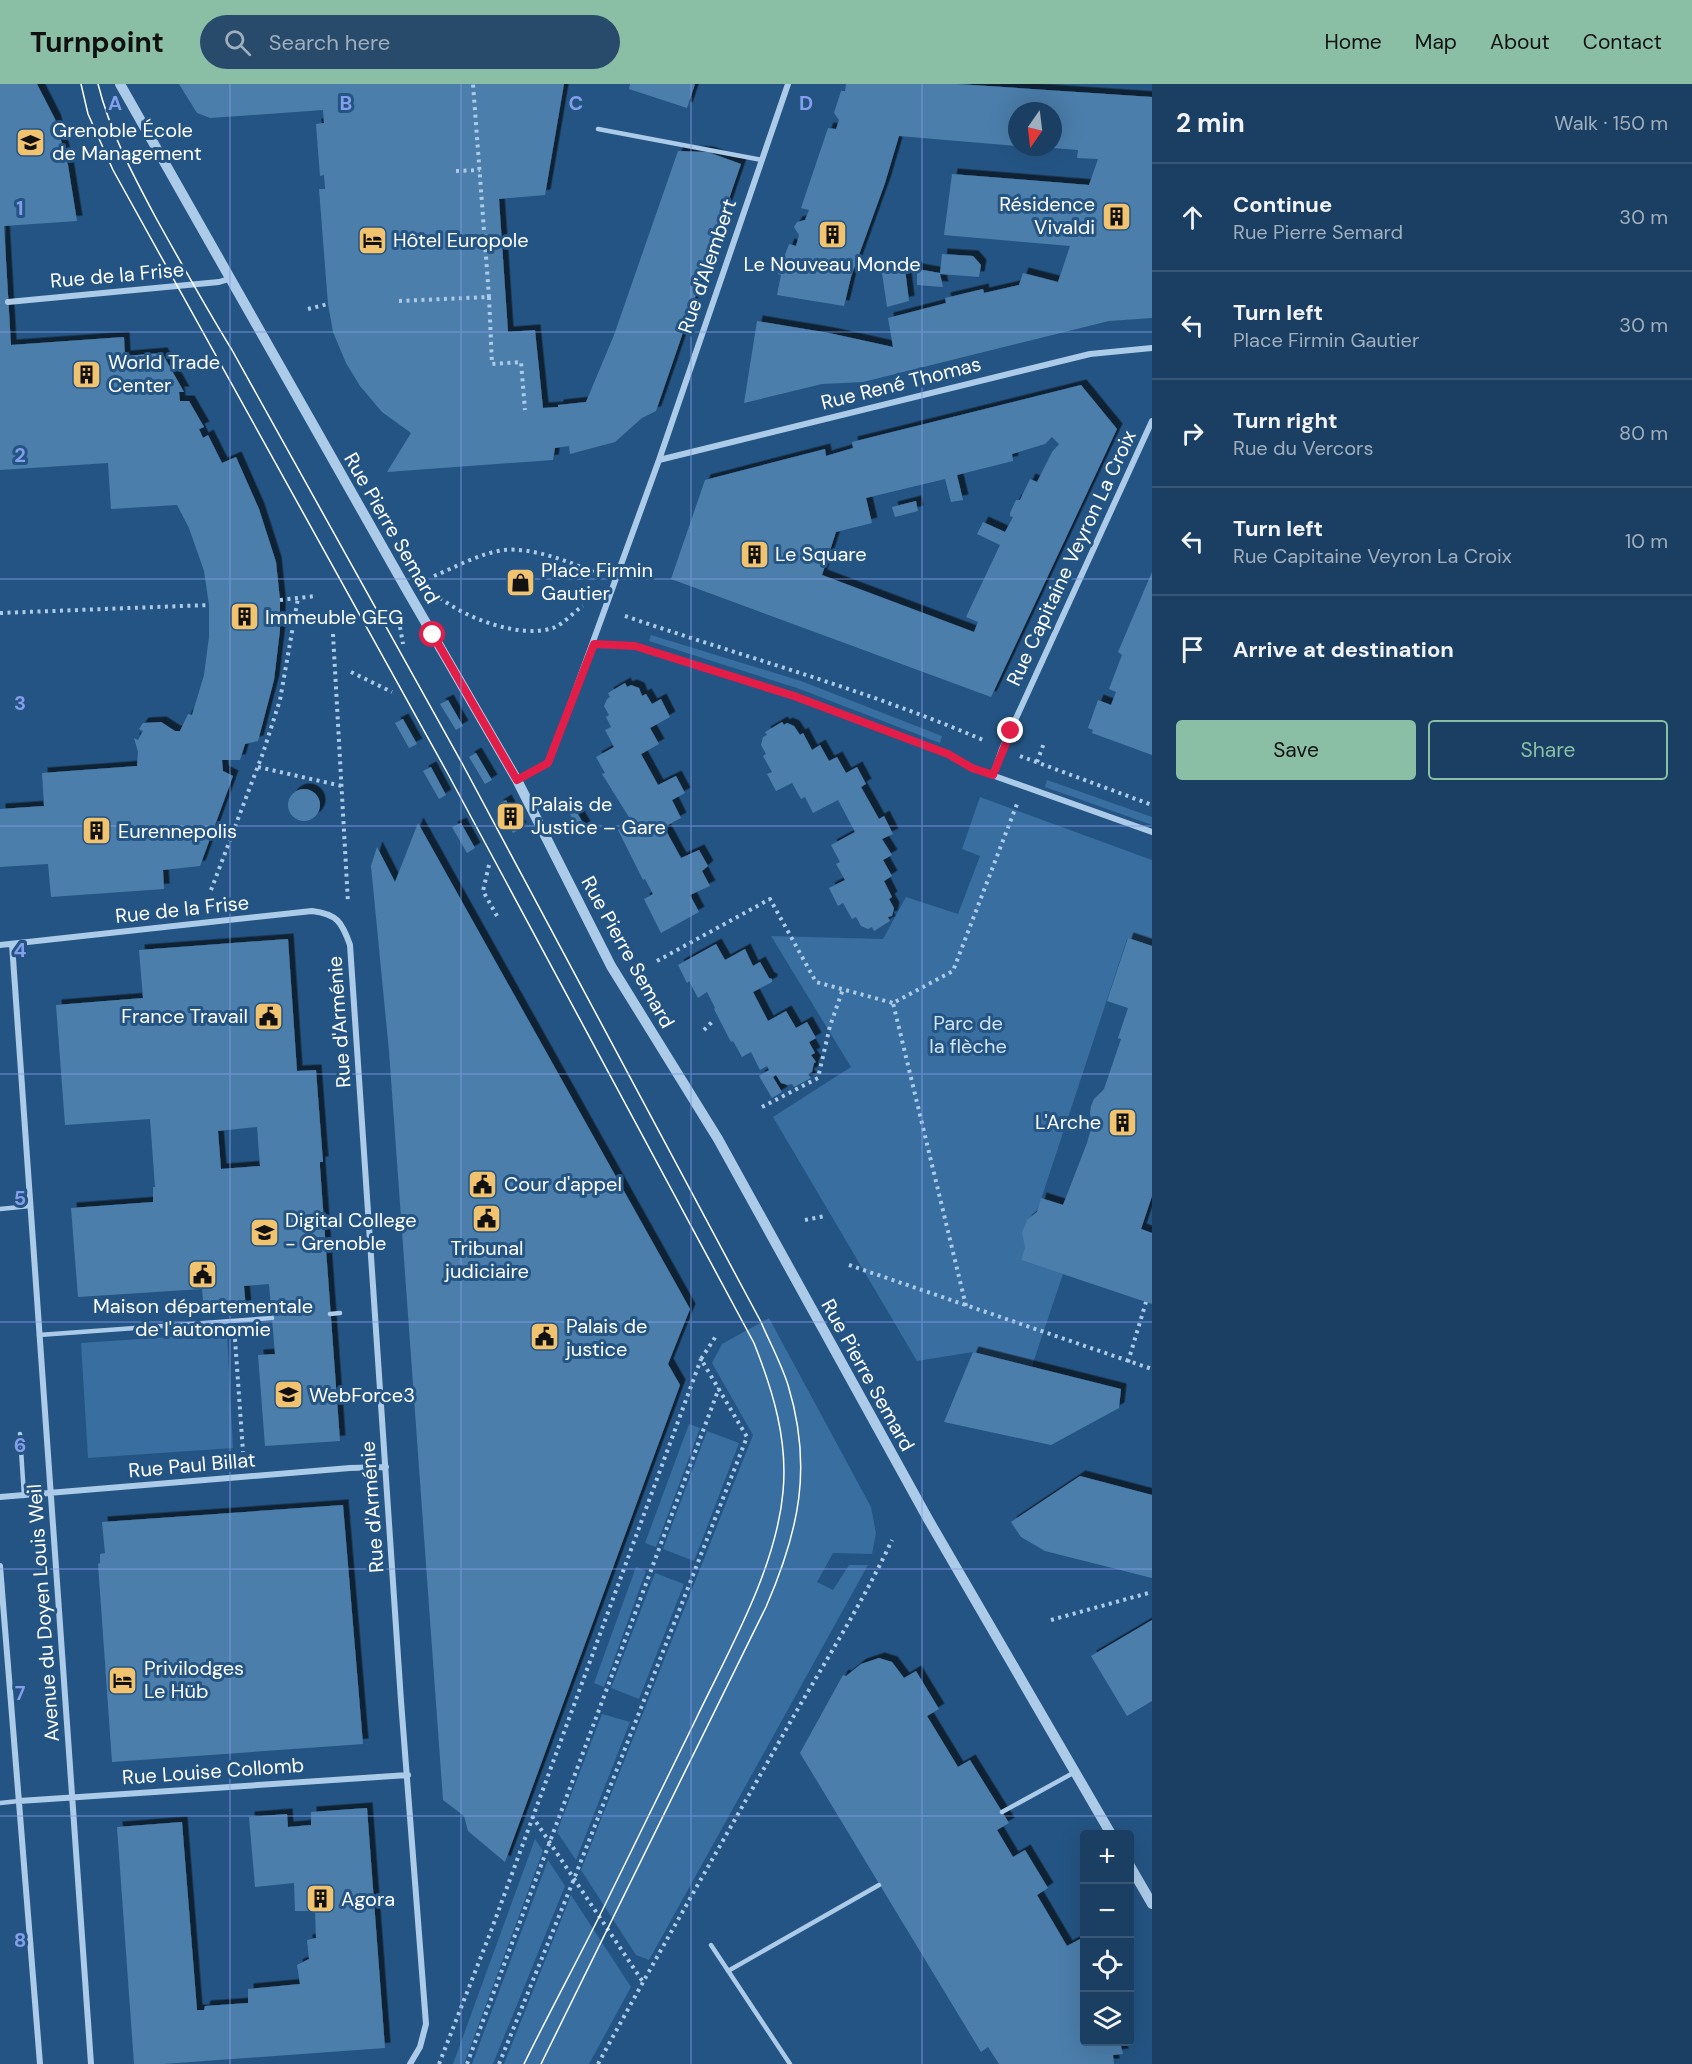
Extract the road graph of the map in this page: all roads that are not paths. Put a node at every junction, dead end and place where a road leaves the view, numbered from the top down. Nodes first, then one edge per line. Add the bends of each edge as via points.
1 (120, 84) edge
2 (788, 84) edge
3 (598, 129) dead end
4 (762, 160) junction
5 (229, 279) junction
6 (8, 302) dead end
7 (1152, 348) edge
8 (1152, 422) edge
9 (659, 460) junction
10 (594, 644) junction
11 (993, 775) junction
12 (517, 780) junction
13 (1152, 831) edge
14 (12, 944) junction
15 (0, 945) edge
16 (350, 945) joint
17 (0, 1201) edge
18 (30, 1206) junction
19 (0, 1208) edge
20 (330, 1314) dead end
21 (340, 1314) dead end
22 (272, 1318) dead end
23 (39, 1335) junction
24 (20, 1434) dead end
25 (386, 1467) junction
26 (50, 1493) junction
27 (24, 1496) junction
28 (0, 1497) edge
29 (0, 1566) edge
30 (1075, 1772) junction
31 (408, 1775) junction
32 (73, 1797) junction
33 (19, 1801) junction
34 (0, 1803) edge
35 (1002, 1812) dead end
36 (1109, 1830) edge
37 (1134, 1873) edge
38 (879, 1885) dead end
39 (1152, 1904) edge
40 (711, 1946) dead end
41 (728, 1971) junction
42 (40, 2064) edge
43 (92, 2064) edge
44 (410, 2064) edge
45 (790, 2064) edge

1 - 5 street, Rue Pierre Semard
2 - 4 street, Rue d'Alembert
3 - 4 lane
4 - 9 street, Rue d'Alembert
5 - 6 street, Rue de la Frise
5 - 12 street, Rue Pierre Semard
7 - 9 street, Rue René Thomas via 1089,354
8 - 11 street, Rue Capitaine Veyron La Croix
9 - 10 street
10 - 11 street via 635,646 794,696
10 - 12 street via 548,763
11 - 13 street
12 - 30 street, Rue Pierre Semard via 611,966 718,1139 928,1519
14 - 15 street, Rue de la Frise
14 - 16 street, Rue de la Frise via 312,911 327,913 343,926
14 - 18 street, Avenue du Doyen Louis Weil
16 - 25 street, Rue d'Arménie
17 - 19 lane
18 - 19 lane
18 - 23 street, Avenue du Doyen Louis Weil
20 - 21 lane
22 - 23 lane
23 - 26 street, Avenue du Doyen Louis Weil
24 - 27 lane
25 - 26 street, Rue Paul Billat
25 - 31 street, Rue d'Arménie
26 - 27 street, Rue Paul Billat
26 - 32 street, Avenue du Doyen Louis Weil
27 - 28 street, Rue Paul Billat
29 - 33 street, Avenue du Doyen Louis Weil
30 - 35 lane
30 - 36 street, Rue Pierre Semard
31 - 32 street, Rue Louise Collomb
31 - 44 street, Rue d'Arménie via 426,2024
32 - 33 street, Rue Louise Collomb
32 - 43 street, Avenue du Doyen Louis Weil
33 - 34 lane
33 - 42 street, Avenue du Doyen Louis Weil
37 - 39 street
38 - 41 lane
40 - 41 lane
41 - 45 lane

